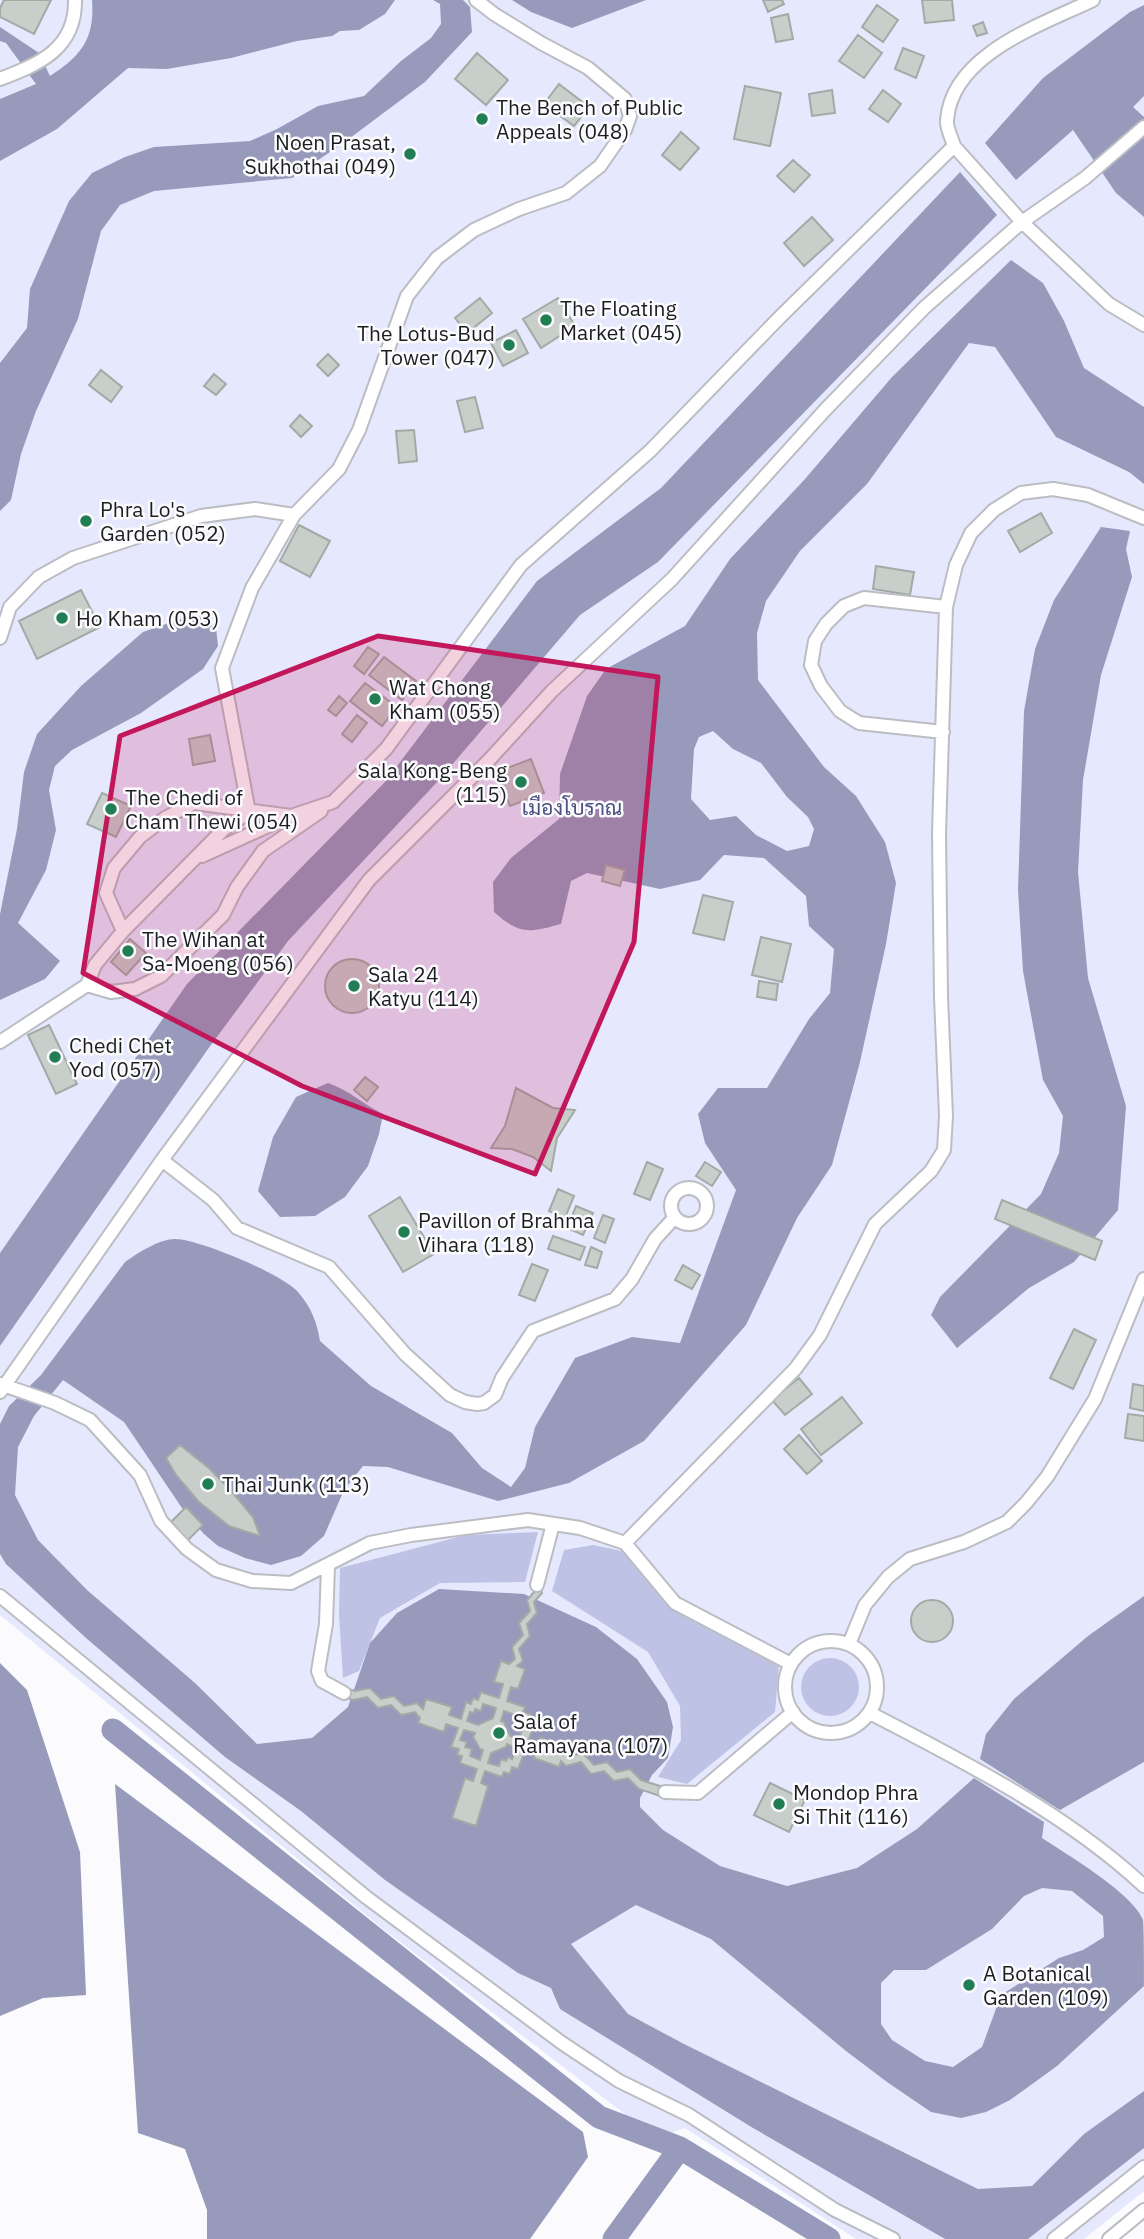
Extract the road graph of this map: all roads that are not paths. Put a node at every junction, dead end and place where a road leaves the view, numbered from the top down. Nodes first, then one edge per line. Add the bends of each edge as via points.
1 (75, 0) edge
2 (476, 0) edge
3 (1093, 0) edge
4 (0, 79) edge
5 (1144, 127) edge
6 (954, 146) junction
7 (1022, 222) junction
8 (1144, 325) edge
9 (294, 515) junction
10 (1144, 518) edge
11 (946, 607) junction
12 (0, 638) edge
13 (943, 732) junction
14 (333, 802) junction
15 (248, 811) junction
16 (290, 816) junction
17 (193, 860) junction
18 (123, 931) junction
19 (87, 985) junction
20 (0, 1042) edge
21 (162, 1160) junction
22 (676, 1217) dead end
23 (1144, 1279) edge
24 (1, 1387) edge
25 (553, 1524) junction
26 (625, 1544) junction
27 (328, 1566) junction
28 (537, 1585) dead end
29 (0, 1595) edge
30 (849, 1644) junction
31 (791, 1664) junction
32 (344, 1693) dead end
33 (793, 1712) junction
34 (870, 1713) junction
35 (665, 1792) dead end
36 (1144, 1886) edge
37 (1144, 2167) edge
38 (1144, 2210) edge
39 (893, 2239) edge
40 (1054, 2239) edge
41 (1109, 2239) edge

1 - 4 lane via 64,40 52,55
2 - 9 lane via 588,68 625,99 630,116 600,166 566,193 474,230 437,258 407,296 359,430 339,469
3 - 6 lane via 991,52 965,73 955,89 947,122
5 - 7 lane via 1085,178
6 - 7 lane
6 - 14 lane via 650,451 521,565 386,749
7 - 8 lane via 1109,304
7 - 21 lane via 924,308 673,579 552,691 369,880
9 - 12 lane via 255,509 201,516 73,558 39,577 10,607
9 - 15 lane via 252,588 222,668
10 - 11 lane via 1088,495 1053,489 1021,493 994,510 971,533 956,565
11 - 13 lane
11 - 13 lane via 864,598 844,606 815,642 811,665 840,711 859,723
13 - 26 lane via 939,833 944,1150 931,1171 875,1224 820,1335 796,1368
14 - 16 lane
14 - 19 lane via 263,851 223,915 161,976 135,989 111,992
15 - 16 lane
15 - 17 lane
15 - 18 lane via 194,803 140,837 114,868 106,893
16 - 17 lane
17 - 18 lane
18 - 19 lane via 96,965
19 - 20 lane
21 - 22 lane via 213,1200 237,1228 329,1267 405,1354 450,1395 477,1404 495,1395 533,1331 615,1299 655,1239
21 - 24 lane
23 - 30 lane via 1095,1399 1026,1503 1007,1521 985,1532 910,1559 865,1605
24 - 27 lane via 55,1403 90,1420 140,1475 161,1521 187,1549 216,1570 252,1581 291,1583
25 - 26 lane
25 - 27 lane via 528,1520 411,1535 370,1544
25 - 28 lane
26 - 31 lane via 676,1603
27 - 32 lane via 326,1624 318,1671 322,1681
29 - 39 lane via 366,1897 562,2043 619,2081 689,2115 835,2210
30 - 31 lane via 826,1641 808,1647
30 - 34 lane via 874,1669 878,1685
31 - 33 lane via 785,1683
33 - 34 lane via 818,1731 838,1732
33 - 35 lane via 698,1793
34 - 36 lane via 968,1764 1058,1820 1116,1860
37 - 40 lane
38 - 41 lane

